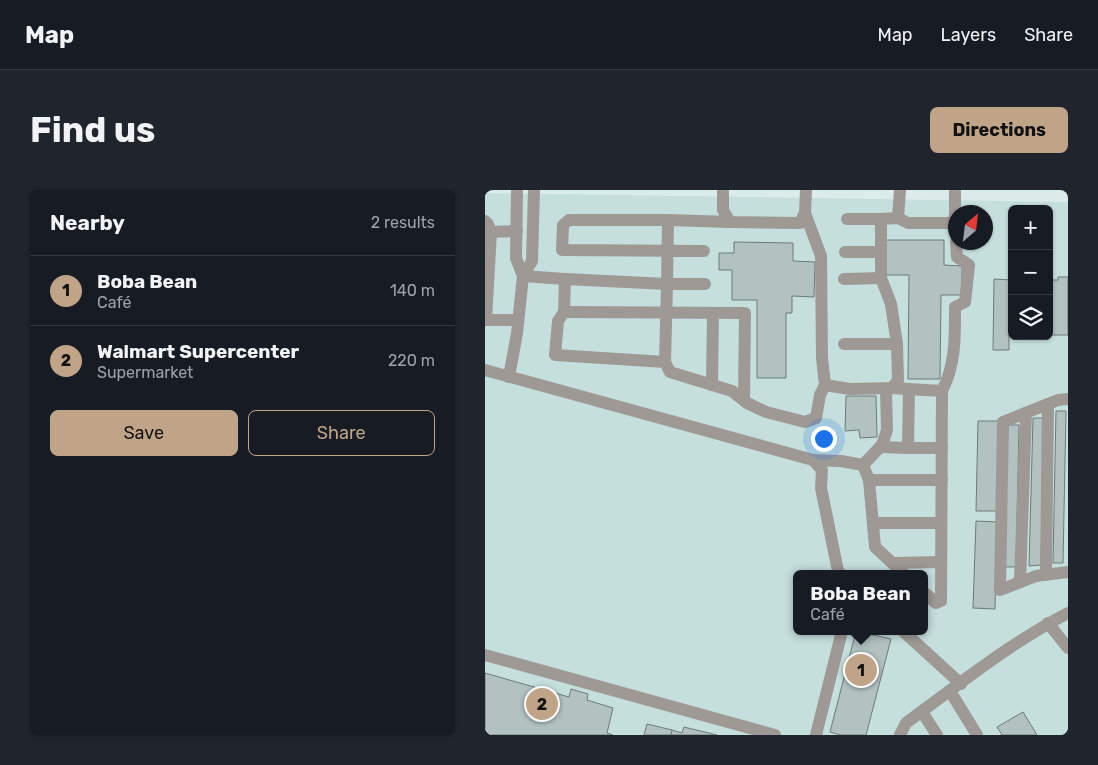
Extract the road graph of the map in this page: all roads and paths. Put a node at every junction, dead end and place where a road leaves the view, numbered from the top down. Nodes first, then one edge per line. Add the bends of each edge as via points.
1 (517, 190) edge
2 (535, 190) edge
3 (723, 190) edge
4 (806, 190) edge
5 (900, 190) edge
6 (955, 190) edge
7 (955, 205) edge
8 (805, 213) junction
9 (898, 218) junction
10 (847, 219) dead end
11 (881, 219) junction
12 (668, 220) junction
13 (730, 222) junction
14 (948, 223) edge
15 (488, 226) edge
16 (517, 231) junction
17 (957, 250) edge
18 (667, 251) junction
19 (704, 251) dead end
20 (845, 252) dead end
21 (880, 252) junction
22 (523, 276) junction
23 (881, 278) junction
24 (565, 279) junction
25 (844, 279) dead end
26 (667, 284) junction
27 (705, 284) dead end
28 (487, 287) edge
29 (564, 312) junction
30 (666, 312) junction
31 (713, 312) junction
32 (486, 320) edge
33 (519, 320) junction
34 (844, 344) dead end
35 (897, 344) junction
36 (665, 362) junction
37 (485, 370) edge
38 (509, 377) junction
39 (712, 385) junction
40 (825, 385) junction
41 (889, 389) junction
42 (909, 389) junction
43 (942, 390) junction
44 (1068, 399) edge
45 (744, 400) junction
46 (1048, 404) junction
47 (1026, 413) junction
48 (880, 448) junction
49 (908, 448) junction
50 (942, 448) junction
51 (813, 460) junction
52 (863, 465) junction
53 (869, 480) junction
54 (941, 480) junction
55 (873, 523) junction
56 (941, 523) junction
57 (941, 562) junction
58 (893, 563) junction
59 (838, 570) edge
60 (900, 570) edge
61 (1068, 572) edge
62 (1046, 575) junction
63 (1020, 582) junction
64 (928, 596) edge
65 (1068, 613) edge
66 (1048, 623) junction
67 (841, 635) edge
68 (907, 635) edge
69 (1068, 648) edge
70 (485, 655) edge
71 (956, 688) junction
72 (922, 712) junction
73 (903, 729) edge
74 (775, 735) edge
75 (816, 735) edge
76 (937, 735) edge
77 (977, 735) edge

1 - 16 street
2 - 22 street via 533,261
3 - 13 street via 723,210
4 - 8 street
5 - 9 street
6 - 7 street
8 - 13 street via 800,222
8 - 40 street via 821,256
9 - 11 street
9 - 14 street via 908,223
10 - 11 street
11 - 21 street
12 - 13 street
12 - 18 street
12 - 18 street via 569,220 563,225 562,250
15 - 16 street
15 - 28 street
16 - 22 street via 516,258
17 - 43 street via 957,257 969,265 965,302 955,307 955,350
18 - 19 street
18 - 26 street
20 - 21 street
21 - 23 street
22 - 24 street
22 - 33 street
23 - 25 street
23 - 35 street via 891,304
24 - 26 street
24 - 29 street
26 - 27 street
26 - 30 street
28 - 32 street
29 - 30 street
29 - 36 street via 558,321 555,355
30 - 31 street
30 - 36 street
31 - 39 street
31 - 45 street via 745,313
32 - 33 street
33 - 38 street
34 - 35 street
35 - 41 street via 898,380
36 - 39 street via 670,372
37 - 38 street
38 - 51 street
39 - 45 street via 732,391
40 - 41 street
40 - 45 street via 820,395 817,418 805,422 766,412
41 - 42 street
41 - 48 street via 887,430
42 - 43 street
42 - 49 street
43 - 50 street
44 - 46 street
46 - 47 street
46 - 62 street
47 - 63 street
47 - 63 street via 1003,422 1000,590
48 - 49 street
48 - 52 street
49 - 50 street
50 - 54 street
51 - 52 street
51 - 59 street via 822,470 821,488
52 - 53 street
53 - 54 street
53 - 55 street
54 - 56 street
55 - 56 street
55 - 58 street via 875,547
56 - 57 street
57 - 58 street
57 - 64 street via 941,601 936,603
58 - 60 street
61 - 62 street
62 - 63 street
65 - 66 street
66 - 69 street
66 - 71 street
67 - 75 street
68 - 71 street
70 - 74 street
71 - 72 street
71 - 77 street
72 - 73 street
72 - 76 street

